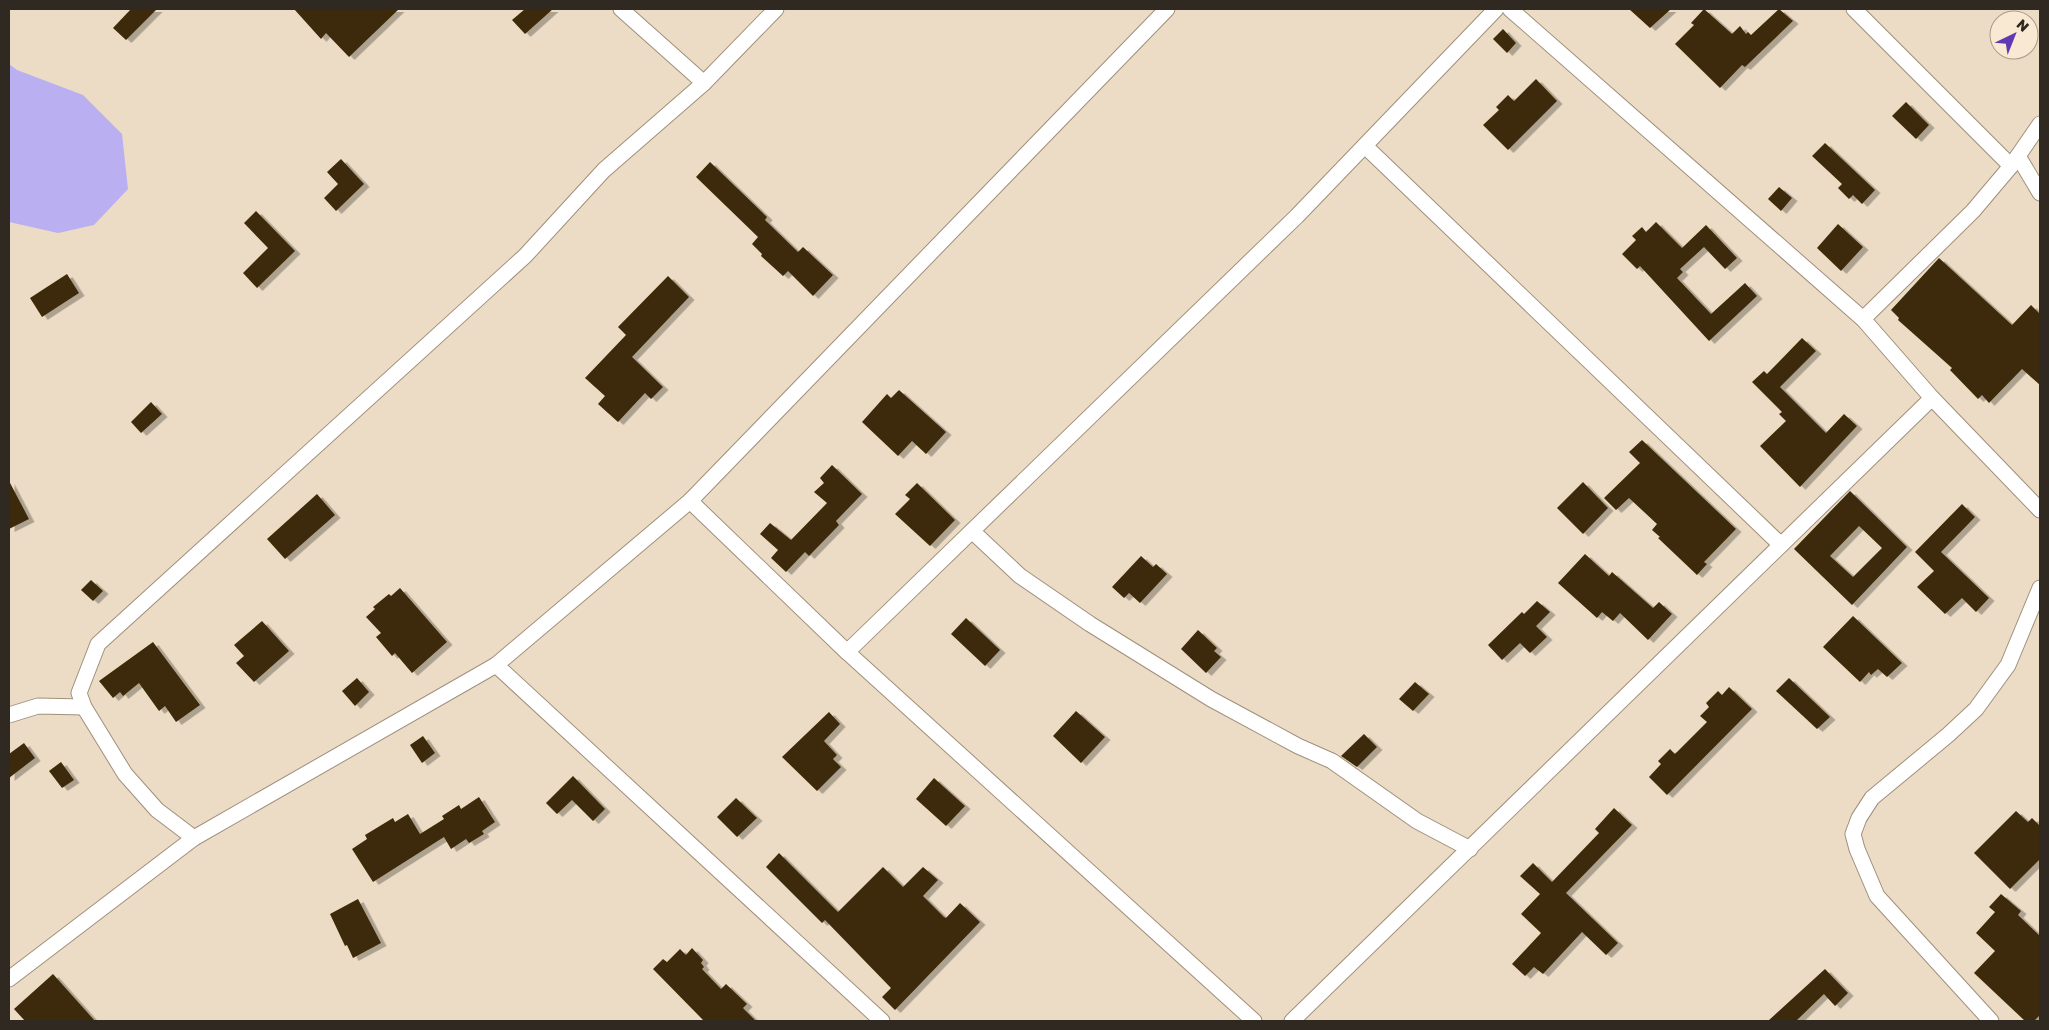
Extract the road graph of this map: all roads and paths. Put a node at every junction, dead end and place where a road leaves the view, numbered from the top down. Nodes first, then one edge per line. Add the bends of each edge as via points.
1 (621, 9) edge
2 (776, 9) edge
3 (1167, 9) edge
4 (1496, 9) edge
5 (1510, 9) edge
6 (1854, 9) edge
7 (704, 82) junction
8 (2040, 124) edge
9 (1365, 146) junction
10 (2014, 161) junction
11 (2040, 193) edge
12 (1863, 319) junction
13 (1932, 398) junction
14 (690, 501) junction
15 (2040, 510) edge
16 (972, 531) junction
17 (1781, 546) junction
18 (2040, 588) edge
19 (847, 652) junction
20 (496, 665) junction
21 (84, 707) junction
22 (9, 715) edge
23 (194, 838) junction
24 (1470, 849) junction
25 (9, 979) edge
26 (882, 1021) edge
27 (1254, 1021) edge
28 (1292, 1021) edge
29 (1991, 1021) edge

1 - 7 street
2 - 7 street
3 - 14 street
4 - 9 street
5 - 12 street
6 - 10 street
7 - 21 street via 604,170 525,256 98,644 79,693
8 - 10 street
9 - 16 street via 1290,223
9 - 17 street
10 - 11 street
10 - 12 street via 1973,211
12 - 13 street
13 - 15 street
13 - 17 street
14 - 19 street
14 - 20 street
16 - 19 street
16 - 24 street via 1020,576 1090,624 1211,699 1332,761 1417,821
17 - 24 street
18 - 29 street via 2008,664 1976,709 1872,798 1853,834 1856,849 1877,896
19 - 27 street
20 - 23 street
20 - 26 street
21 - 22 street via 38,706
21 - 23 street via 125,774 157,810
23 - 25 street
24 - 28 street

